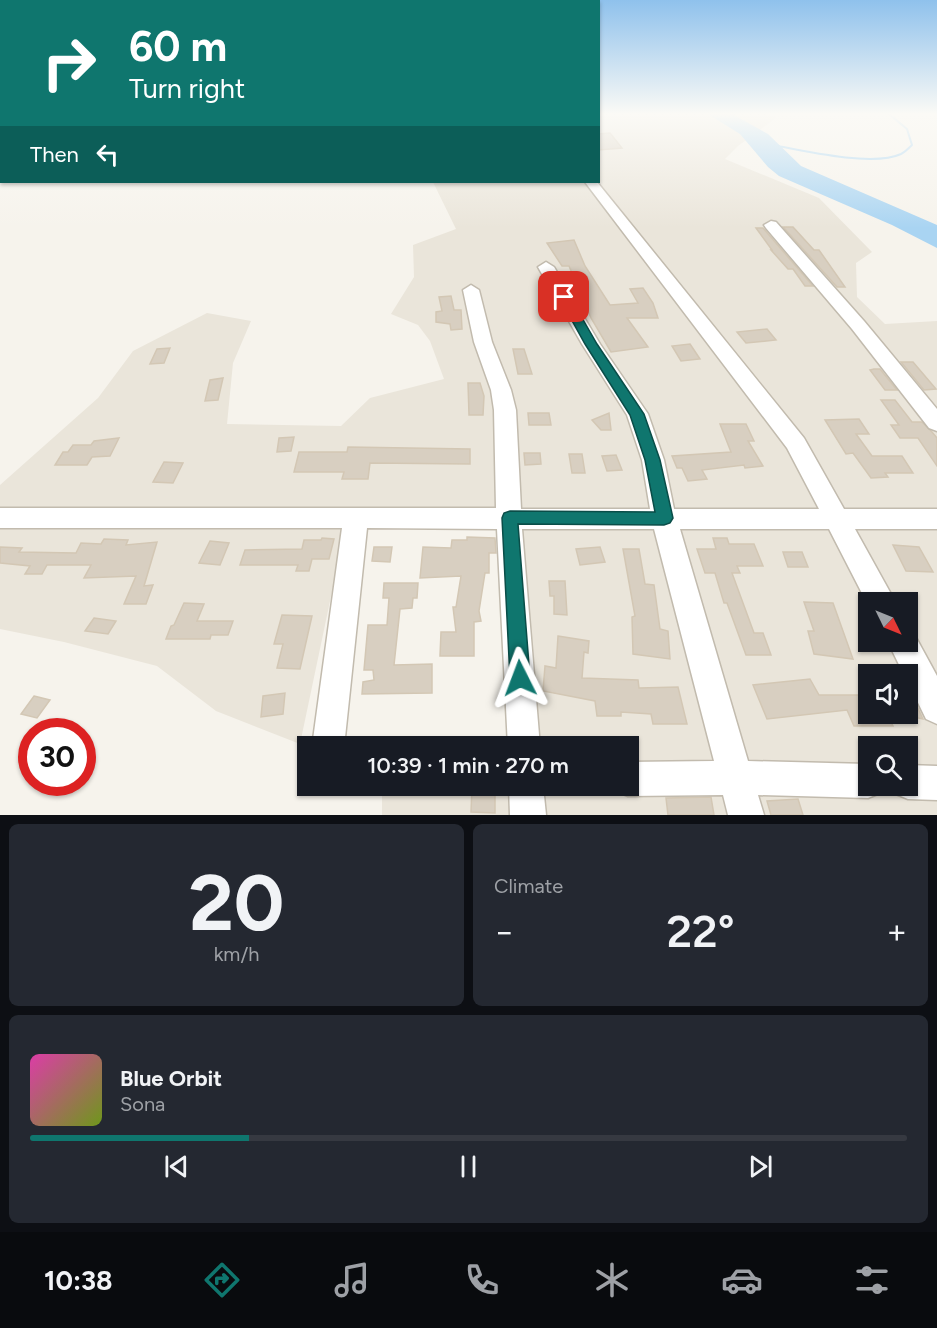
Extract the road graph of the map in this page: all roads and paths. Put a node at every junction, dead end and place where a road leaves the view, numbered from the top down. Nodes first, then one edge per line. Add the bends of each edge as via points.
1 (592, 183) edge
2 (771, 225) dead end
3 (546, 267) dead end
4 (471, 290) dead end
5 (937, 423) edge
6 (356, 517) junction
7 (0, 518) edge
8 (510, 518) junction
9 (664, 518) junction
10 (838, 519) junction
11 (937, 519) edge
12 (876, 592) edge
13 (908, 652) edge
14 (937, 708) edge
15 (329, 736) edge
16 (523, 736) edge
17 (736, 778) junction
18 (639, 779) edge
19 (858, 781) edge
20 (918, 782) edge
21 (937, 783) edge
22 (527, 796) edge
23 (528, 815) edge
24 (746, 815) edge

1 - 10 street via 796,444
2 - 5 street
3 - 9 street via 637,414 653,460
4 - 8 street via 483,342 504,399
6 - 7 street
6 - 8 street
6 - 15 street
8 - 9 street
8 - 16 street
9 - 10 street
9 - 17 street
10 - 11 street
10 - 12 street
13 - 14 street
17 - 18 street
17 - 19 street
17 - 24 street
20 - 21 street
22 - 23 street

